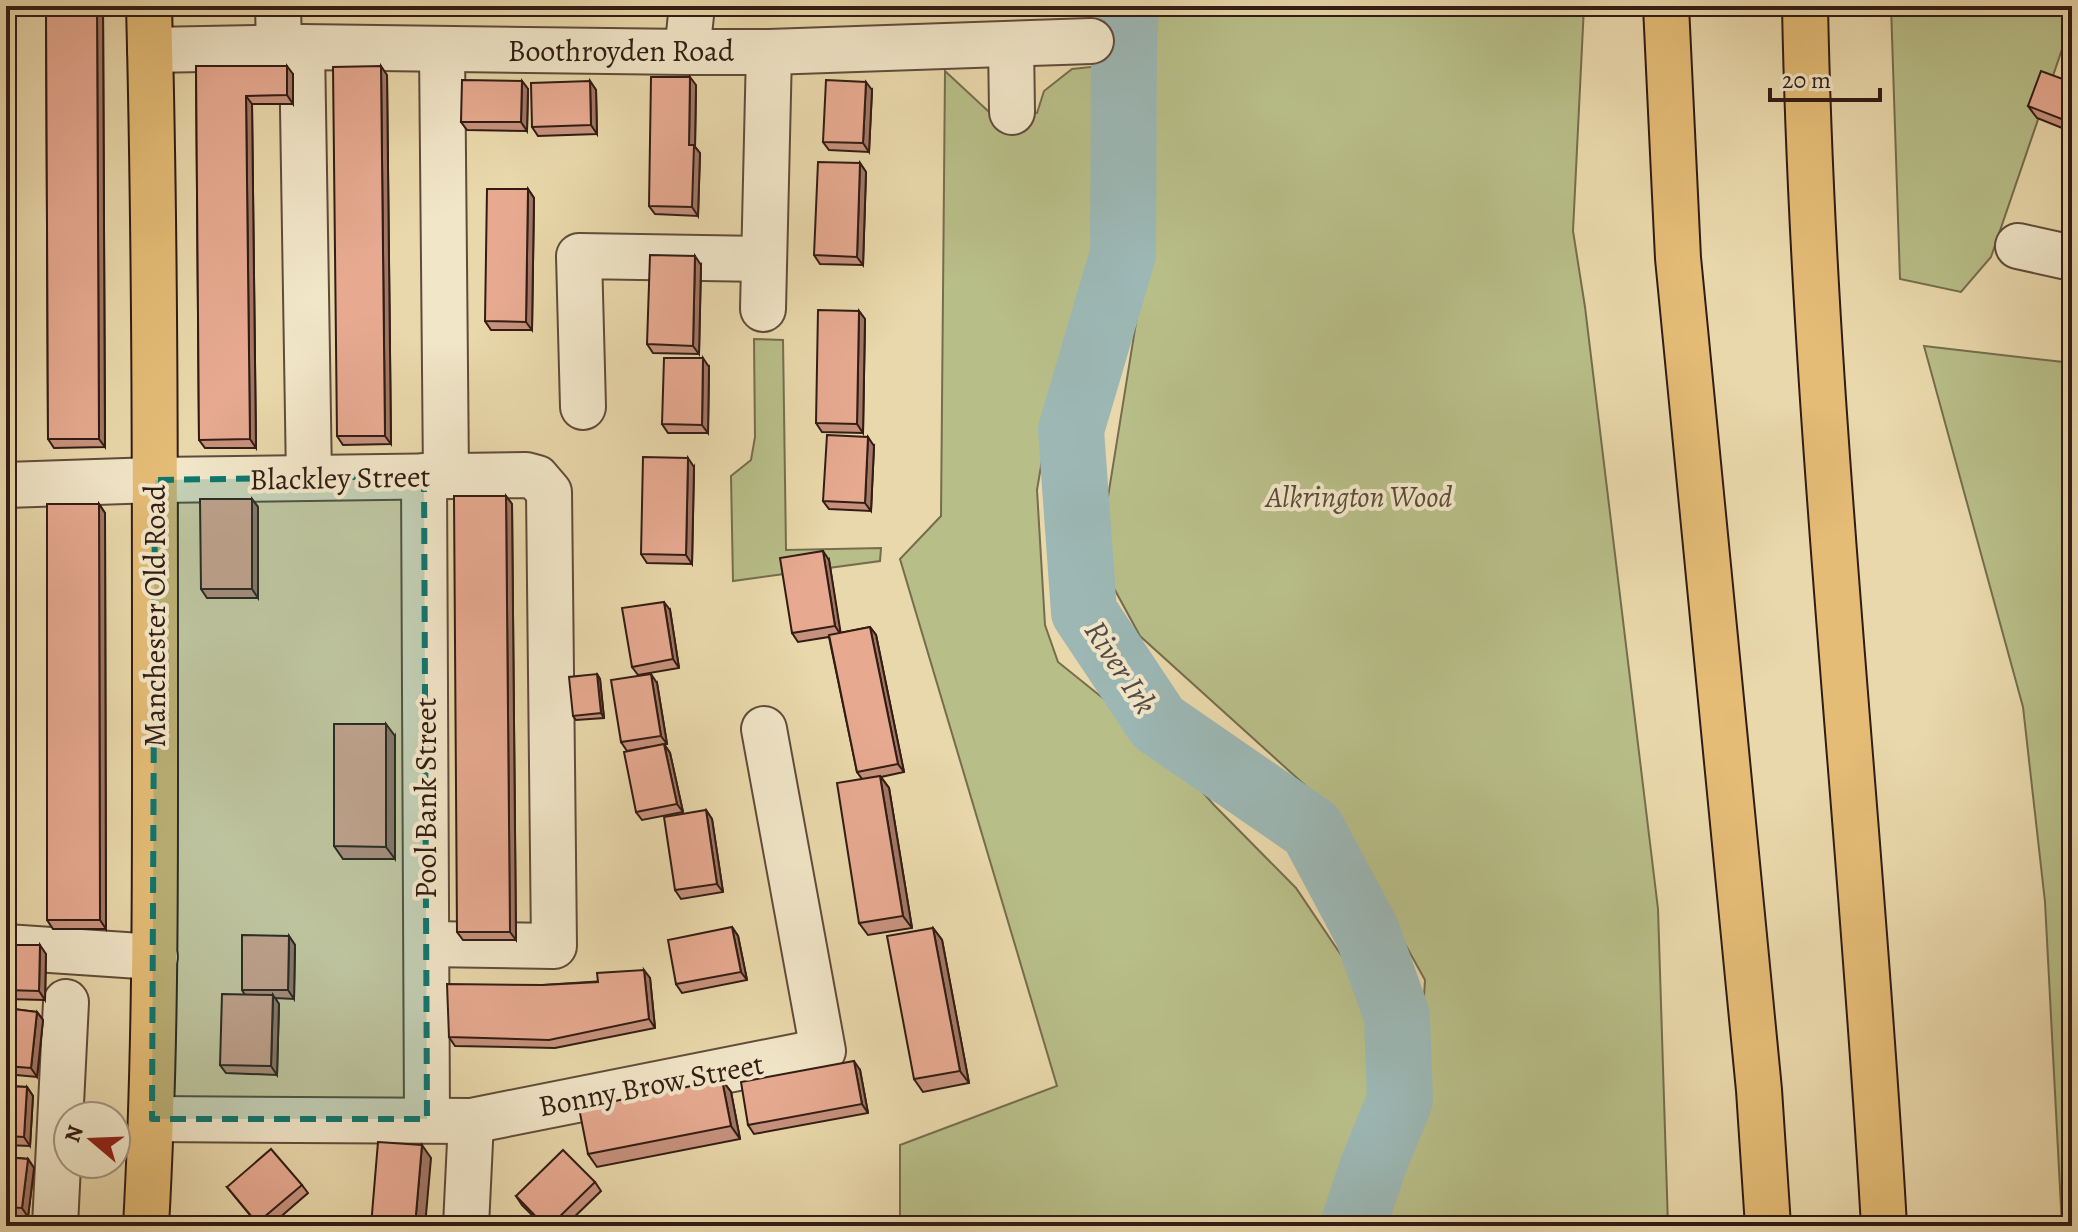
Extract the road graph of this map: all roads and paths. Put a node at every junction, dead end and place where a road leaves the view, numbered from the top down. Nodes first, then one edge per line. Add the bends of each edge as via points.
1 (149, 6) edge
2 (692, 6) edge
3 (1666, 6) edge
4 (1805, 6) edge
5 (287, 33) edge
6 (1091, 41) dead end
7 (1011, 44) junction
8 (442, 49) junction
9 (150, 50) junction
10 (687, 52) junction
11 (769, 52) junction
12 (1012, 112) dead end
13 (2018, 246) dead end
14 (2072, 258) edge
15 (764, 259) junction
16 (763, 309) dead end
17 (583, 407) dead end
18 (435, 476) junction
19 (309, 478) junction
20 (155, 480) junction
21 (6, 485) edge
22 (764, 729) dead end
23 (427, 944) junction
24 (6, 947) edge
25 (155, 957) junction
26 (66, 1002) dead end
27 (1759, 1090) junction
28 (152, 1119) junction
29 (427, 1119) junction
30 (471, 1121) junction
31 (55, 1226) edge
32 (146, 1226) edge
33 (466, 1226) edge
34 (1749, 1226) edge
35 (1768, 1226) edge
36 (1884, 1226) edge

1 - 9 main road, Manchester Old Road
2 - 10 street
3 - 27 main road via 1678,258
4 - 36 main road via 1821,366
5 - 8 street, Boothroyden Road
5 - 9 street, Boothroyden Road
5 - 19 street
6 - 7 street, Boothroyden Road
7 - 11 street, Boothroyden Road
7 - 12 street
8 - 10 street, Boothroyden Road
8 - 18 street, Pool Bank Street
9 - 20 main road, Manchester Old Road
10 - 11 street, Boothroyden Road
11 - 15 street
13 - 14 street
15 - 16 street
15 - 17 street via 579,256
18 - 19 street, Blackley Street
18 - 23 street, Pool Bank Street
18 - 23 street, Blackley Street via 526,475 537,478 549,492 554,946
19 - 20 street, Blackley Street
20 - 21 street, Blackley Street
20 - 25 main road, Manchester Old Road
22 - 30 street, Bonny Brow Street via 823,1051
23 - 29 street, Pool Bank Street
24 - 25 street
25 - 28 main road, Manchester Old Road
26 - 31 street
27 - 34 main road
27 - 35 main road
28 - 29 street, Bonny Brow Street
28 - 32 main road, Manchester Old Road
29 - 30 street, Bonny Brow Street
30 - 33 street

